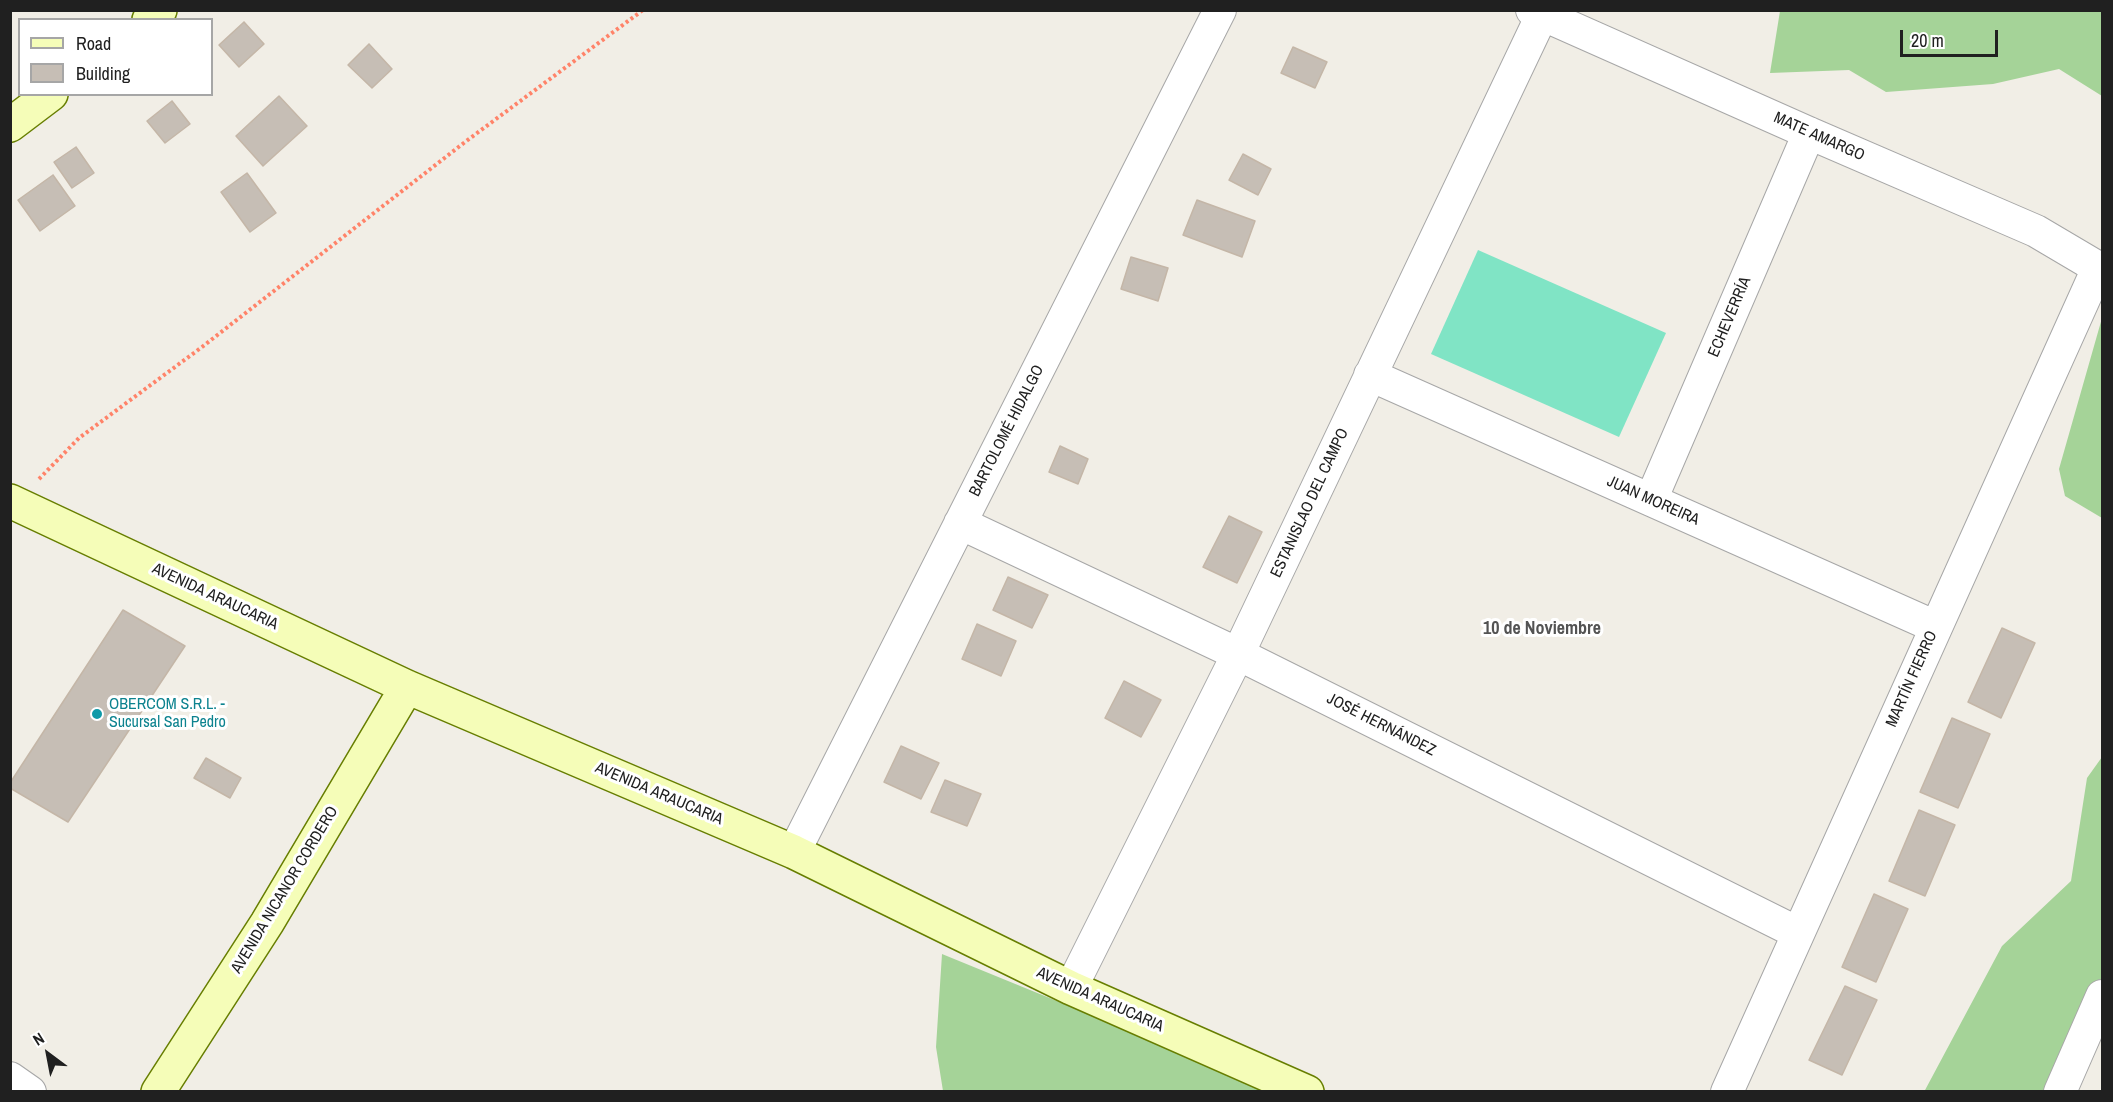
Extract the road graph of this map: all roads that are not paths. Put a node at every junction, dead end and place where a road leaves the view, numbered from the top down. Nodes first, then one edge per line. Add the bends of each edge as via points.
1 (1220, 10) edge
2 (1537, 13) edge
3 (48, 96) edge
4 (10, 125) edge
5 (1809, 134) junction
6 (2100, 269) edge
7 (1370, 375) junction
8 (1651, 500) junction
9 (13, 502) edge
10 (960, 523) junction
11 (1936, 627) junction
12 (1238, 654) junction
13 (407, 687) junction
14 (794, 852) junction
15 (1798, 933) junction
16 (1071, 988) junction
17 (2103, 996) edge
18 (10, 1078) edge
19 (30, 1092) edge
20 (158, 1092) edge
21 (1306, 1092) edge
22 (1727, 1092) edge
23 (2060, 1092) edge

1 - 10 street, BARTOLOMÉ HIDALGO
2 - 5 street, MATE AMARGO
2 - 7 street, ESTANISLAO DEL CAMPO
3 - 4 main road
5 - 6 street, MATE AMARGO via 2036,231
5 - 8 street, ECHEVERRÍA
6 - 11 street, MARTÍN FIERRO
7 - 8 street, JUAN MOREIRA
7 - 12 street, ESTANISLAO DEL CAMPO
8 - 11 street, JUAN MOREIRA
9 - 13 main road, AVENIDA ARAUCARIA
10 - 12 street, JOSÉ HERNÁNDEZ
10 - 14 street, BARTOLOMÉ HIDALGO
11 - 15 street, MARTÍN FIERRO
12 - 15 street, JOSÉ HERNÁNDEZ
12 - 16 street, ESTANISLAO DEL CAMPO
13 - 14 main road, AVENIDA ARAUCARIA
13 - 20 main road, AVENIDA NICANOR CORDERO via 267,923
14 - 16 main road, AVENIDA ARAUCARIA
15 - 22 street, MARTÍN FIERRO
16 - 21 main road, AVENIDA ARAUCARIA
17 - 23 street
18 - 19 street

